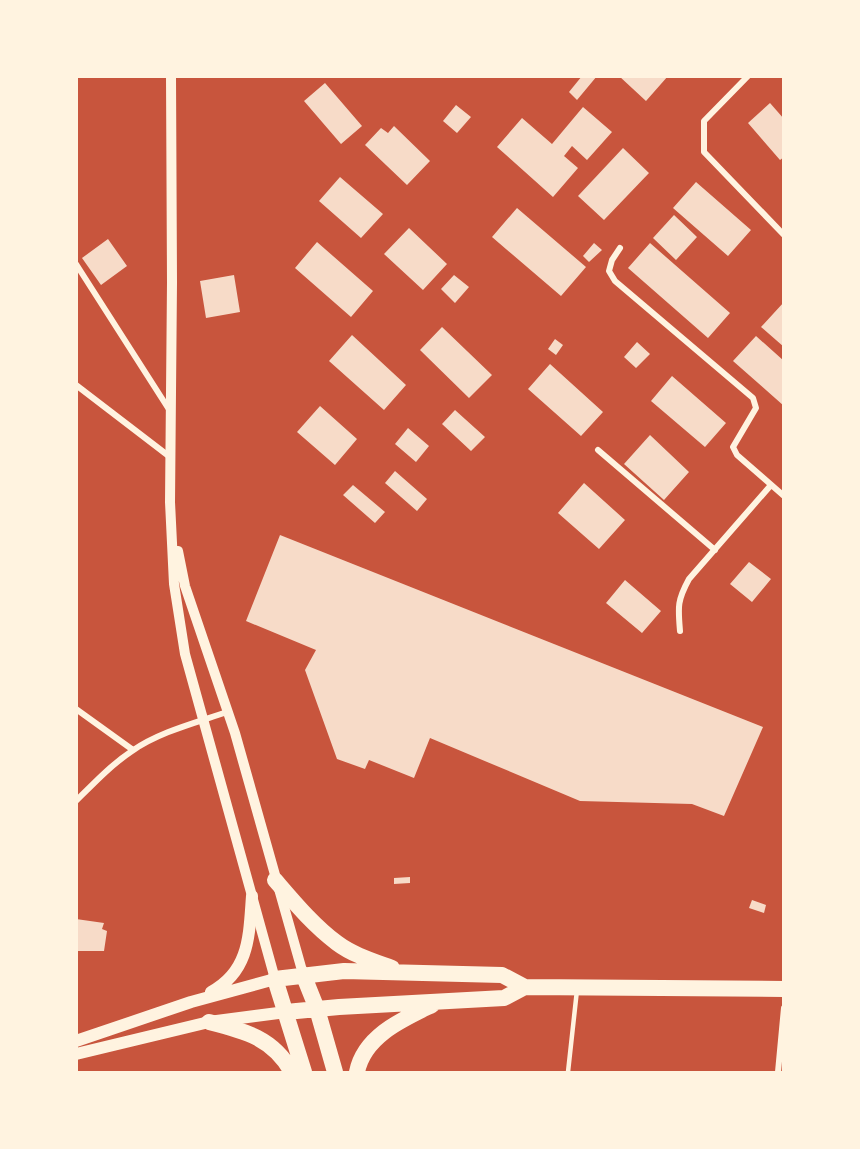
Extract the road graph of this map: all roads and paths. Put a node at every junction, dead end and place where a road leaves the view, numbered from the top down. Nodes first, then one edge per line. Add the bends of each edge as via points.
1 (171, 76) edge
2 (748, 76) edge
3 (783, 235) edge
4 (620, 248) dead end
5 (76, 264) edge
6 (76, 385) edge
7 (170, 411) junction
8 (598, 450) dead end
9 (170, 457) junction
10 (771, 485) junction
11 (783, 496) edge
12 (172, 525) junction
13 (715, 550) junction
14 (680, 631) dead end
15 (76, 710) edge
16 (226, 712) junction
17 (204, 721) junction
18 (133, 750) junction
19 (76, 801) edge
20 (275, 880) junction
21 (252, 896) junction
22 (402, 972) junction
23 (303, 974) junction
24 (275, 979) junction
25 (525, 987) junction
26 (577, 987) junction
27 (783, 988) edge
28 (191, 1002) junction
29 (438, 1002) junction
30 (783, 1008) edge
31 (317, 1009) junction
32 (286, 1012) junction
33 (209, 1022) junction
34 (76, 1041) edge
35 (76, 1054) edge
36 (292, 1072) edge
37 (304, 1072) edge
38 (335, 1072) edge
39 (357, 1072) edge
40 (568, 1072) edge
41 (778, 1072) edge

1 - 7 street
2 - 3 street via 704,121 704,152
4 - 10 street via 609,271 615,281 753,398 753,416 733,447
5 - 7 street
6 - 9 street
7 - 9 street
8 - 13 street
9 - 12 street
10 - 11 street
10 - 13 street
12 - 16 street via 185,586
12 - 17 street via 178,619
13 - 14 street via 689,579 680,596
15 - 18 street
16 - 17 street
16 - 20 street
17 - 18 street
17 - 21 street
18 - 19 street
20 - 22 highway via 312,922 337,943
20 - 23 street
21 - 24 street
21 - 28 main road via 245,955 223,985
22 - 23 highway
22 - 25 highway via 502,975
23 - 24 highway
23 - 31 highway
24 - 28 main road
24 - 32 highway
25 - 26 highway
25 - 29 highway via 504,999
26 - 27 highway
26 - 40 lane
28 - 34 main road
29 - 31 highway
29 - 39 highway via 384,1031 369,1048
30 - 41 street
31 - 32 highway
31 - 38 highway
32 - 33 main road
32 - 37 highway
33 - 35 main road
33 - 36 highway via 261,1040 276,1050

